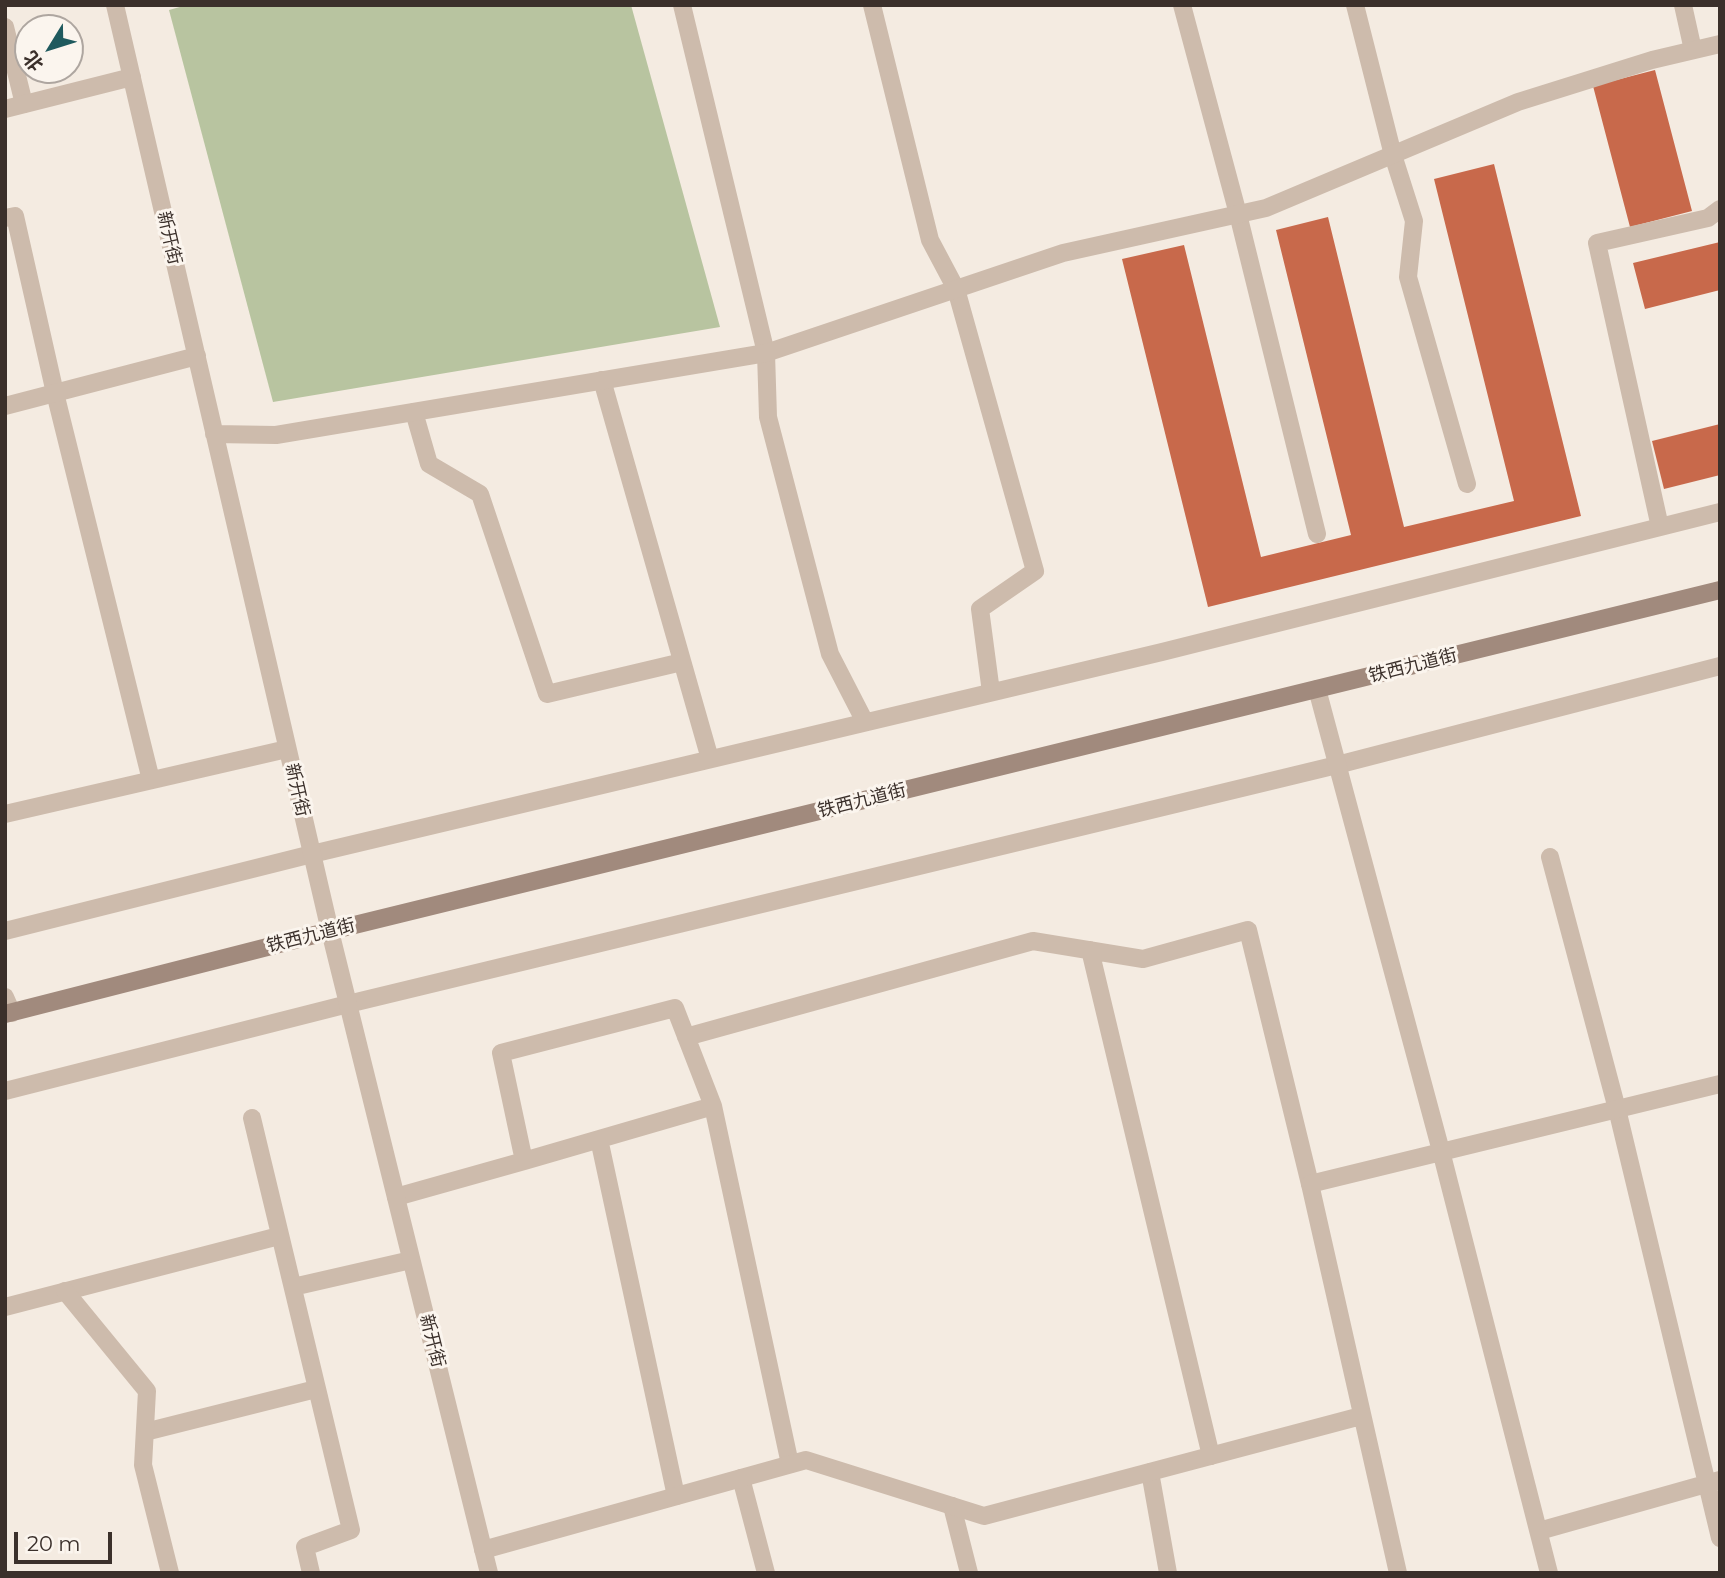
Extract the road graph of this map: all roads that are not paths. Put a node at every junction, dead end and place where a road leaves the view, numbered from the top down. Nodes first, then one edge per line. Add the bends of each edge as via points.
1 (115, 5) edge
2 (682, 5) edge
3 (872, 5) edge
4 (1182, 5) edge
5 (1355, 5) edge
6 (1683, 5) edge
7 (5, 27) edge
8 (1720, 44) edge
9 (1693, 50) junction
10 (132, 77) junction
11 (24, 104) junction
12 (5, 109) edge
13 (1393, 155) junction
14 (1720, 209) edge
15 (1238, 214) junction
16 (5, 218) edge
17 (956, 289) junction
18 (766, 353) junction
19 (197, 356) junction
20 (602, 380) junction
21 (55, 393) junction
22 (5, 407) edge
23 (414, 412) junction
24 (214, 434) junction
25 (1467, 484) dead end
26 (1720, 512) edge
27 (1660, 527) junction
28 (1317, 534) dead end
29 (1720, 590) edge
30 (682, 662) junction
31 (1720, 666) edge
32 (1317, 689) junction
33 (991, 692) junction
34 (865, 722) junction
35 (287, 749) junction
36 (710, 759) junction
37 (1337, 765) junction
38 (151, 780) junction
39 (5, 814) edge
40 (312, 854) junction
41 (1550, 857) dead end
42 (5, 931) edge
43 (330, 931) junction
44 (1090, 950) junction
45 (348, 1004) junction
46 (8, 1008) edge
47 (686, 1037) junction
48 (1720, 1084) edge
49 (5, 1091) edge
50 (713, 1106) junction
51 (1617, 1109) junction
52 (252, 1118) dead end
53 (599, 1139) junction
54 (1441, 1151) junction
55 (524, 1161) junction
56 (1310, 1184) junction
57 (396, 1197) junction
58 (279, 1236) junction
59 (411, 1260) junction
60 (293, 1287) junction
61 (65, 1291) junction
62 (5, 1307) edge
63 (316, 1388) junction
64 (1361, 1416) junction
65 (145, 1432) junction
66 (1211, 1456) junction
67 (790, 1464) junction
68 (1150, 1472) junction
69 (741, 1478) junction
70 (1713, 1482) edge
71 (676, 1496) junction
72 (952, 1506) junction
73 (1539, 1531) junction
74 (1720, 1538) edge
75 (483, 1550) junction
76 (170, 1573) edge
77 (312, 1573) edge
78 (489, 1573) edge
79 (766, 1573) edge
80 (969, 1573) edge
81 (1168, 1573) edge
82 (1398, 1573) edge
83 (1549, 1573) edge

1 - 10 street, 新开街
2 - 18 street
3 - 17 street via 930,240
4 - 15 street
5 - 13 street
6 - 9 street
7 - 11 street
8 - 9 street
9 - 13 street via 1518,102
10 - 11 street
10 - 19 street, 新开街
11 - 12 street
13 - 15 street via 1266,208
13 - 25 street via 1414,220 1408,277
14 - 27 street via 1708,218 1597,243
15 - 17 street via 1063,253
15 - 28 street
16 - 21 street via 15,216
17 - 18 street
17 - 33 street via 1035,571 980,609
18 - 20 street
18 - 34 street via 768,417 830,654
19 - 21 street
19 - 24 street, 新开街
20 - 23 street
20 - 30 street
21 - 22 street
21 - 38 street
23 - 24 street via 276,435
23 - 30 street via 429,464 480,494 547,694
24 - 35 street, 新开街
26 - 27 street
27 - 33 street
29 - 32 main road, 铁西九道街
30 - 36 street
31 - 37 street
32 - 37 street
32 - 43 main road, 铁西九道街
33 - 34 street
34 - 36 street
35 - 38 street
35 - 40 street, 新开街
36 - 40 street
37 - 45 street
37 - 54 street
38 - 39 street
40 - 42 street
40 - 43 street, 新开街
41 - 51 street
43 - 45 street, 新开街
43 - 46 main road, 铁西九道街
44 - 47 street via 1033,941
44 - 56 street via 1143,959 1248,930
44 - 66 street
45 - 49 street
45 - 57 street, 新开街
47 - 50 street
47 - 55 street via 675,1008 501,1053
48 - 51 street
50 - 53 street
50 - 67 street
51 - 54 street
51 - 70 street
52 - 58 street
53 - 55 street
53 - 71 street
54 - 56 street
54 - 73 street
55 - 57 street
56 - 64 street
57 - 59 street, 新开街
58 - 60 street
58 - 61 street
59 - 60 street
59 - 75 street, 新开街
60 - 63 street
61 - 62 street
61 - 65 street via 147,1391
63 - 65 street
63 - 77 street via 351,1530 305,1547
64 - 66 street
64 - 82 street
65 - 76 street via 143,1465
66 - 68 street
67 - 69 street
67 - 72 street via 806,1460
68 - 72 street via 984,1516
68 - 81 street
69 - 71 street
69 - 79 street
70 - 73 street
70 - 74 street
71 - 75 street
72 - 80 street
73 - 83 street
75 - 78 street, 新开街

